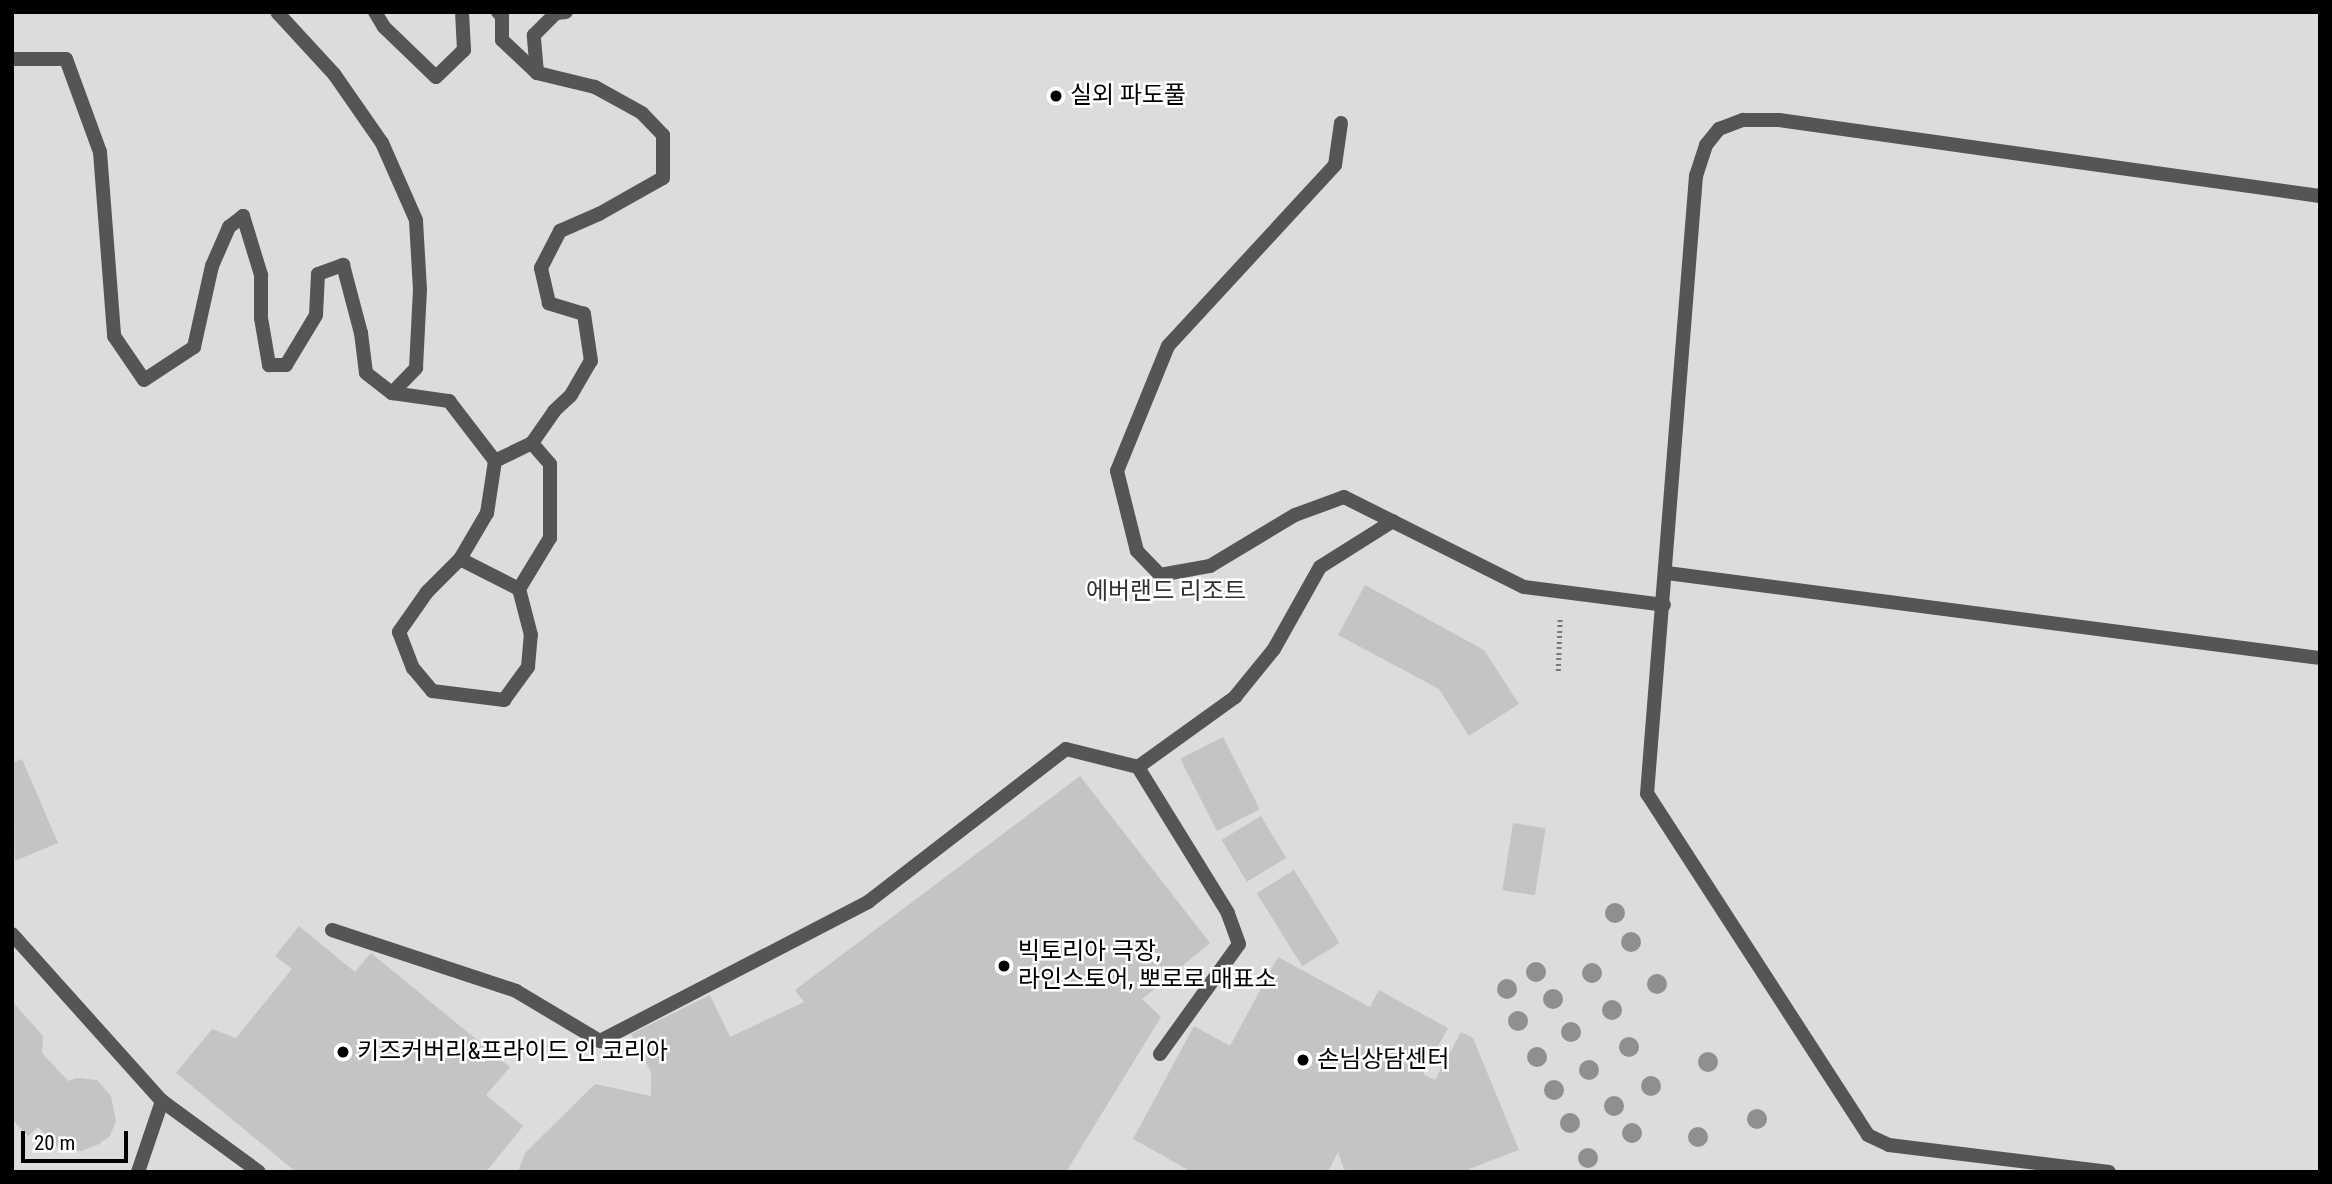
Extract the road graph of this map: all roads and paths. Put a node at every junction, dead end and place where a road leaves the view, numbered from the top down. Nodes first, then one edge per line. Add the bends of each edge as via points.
1 (277, 12) edge
2 (375, 12) edge
3 (462, 12) edge
4 (498, 12) edge
5 (566, 12) edge
6 (12, 60) edge
7 (537, 73) junction
8 (1341, 123) dead end
9 (2319, 195) edge
10 (392, 393) junction
11 (532, 443) junction
12 (495, 461) junction
13 (1392, 521) junction
14 (460, 559) junction
15 (1667, 573) junction
16 (519, 589) junction
17 (1560, 590) junction
18 (1664, 605) junction
19 (2320, 657) edge
20 (1558, 671) dead end
21 (1138, 768) junction
22 (332, 930) dead end
23 (12, 934) edge
24 (1160, 1054) dead end
25 (162, 1101) junction
26 (138, 1172) edge
27 (259, 1172) edge
28 (2109, 1172) edge

1 - 10 street via 334,74 382,143 416,220 420,290 416,368
2 - 3 street via 384,27 436,77 464,50
4 - 7 street via 502,40
5 - 7 street via 556,13 534,35
6 - 10 street via 66,59 100,152 114,336 144,380 194,347 212,266 229,227 243,216 261,275 261,318 269,365 286,365 316,315 318,274 343,265 366,373
7 - 11 street via 595,87 642,113 663,135 663,178 560,231 541,268 549,303 584,314 591,361
8 - 13 street via 1335,165 1168,346 1117,471 1137,551 1160,575 1210,566 1296,515 1345,497
9 - 15 street via 1779,120 1743,120 1719,129 1706,145 1696,176
10 - 12 street via 449,401
11 - 12 street
11 - 16 street via 550,464 550,538
12 - 14 street via 486,513
13 - 17 street via 1524,587
13 - 21 street via 1320,567 1274,649 1235,697
14 - 16 street
14 - 16 street via 398,632 413,668 432,691 503,700 527,667 531,635
15 - 18 street
15 - 19 street
17 - 18 street
17 - 20 path
18 - 28 street via 1647,794 1868,1135 1889,1145
21 - 22 street via 1066,748 868,902 600,1041 516,991
21 - 24 street via 1228,913 1239,944
23 - 25 street
25 - 26 street
25 - 27 street

